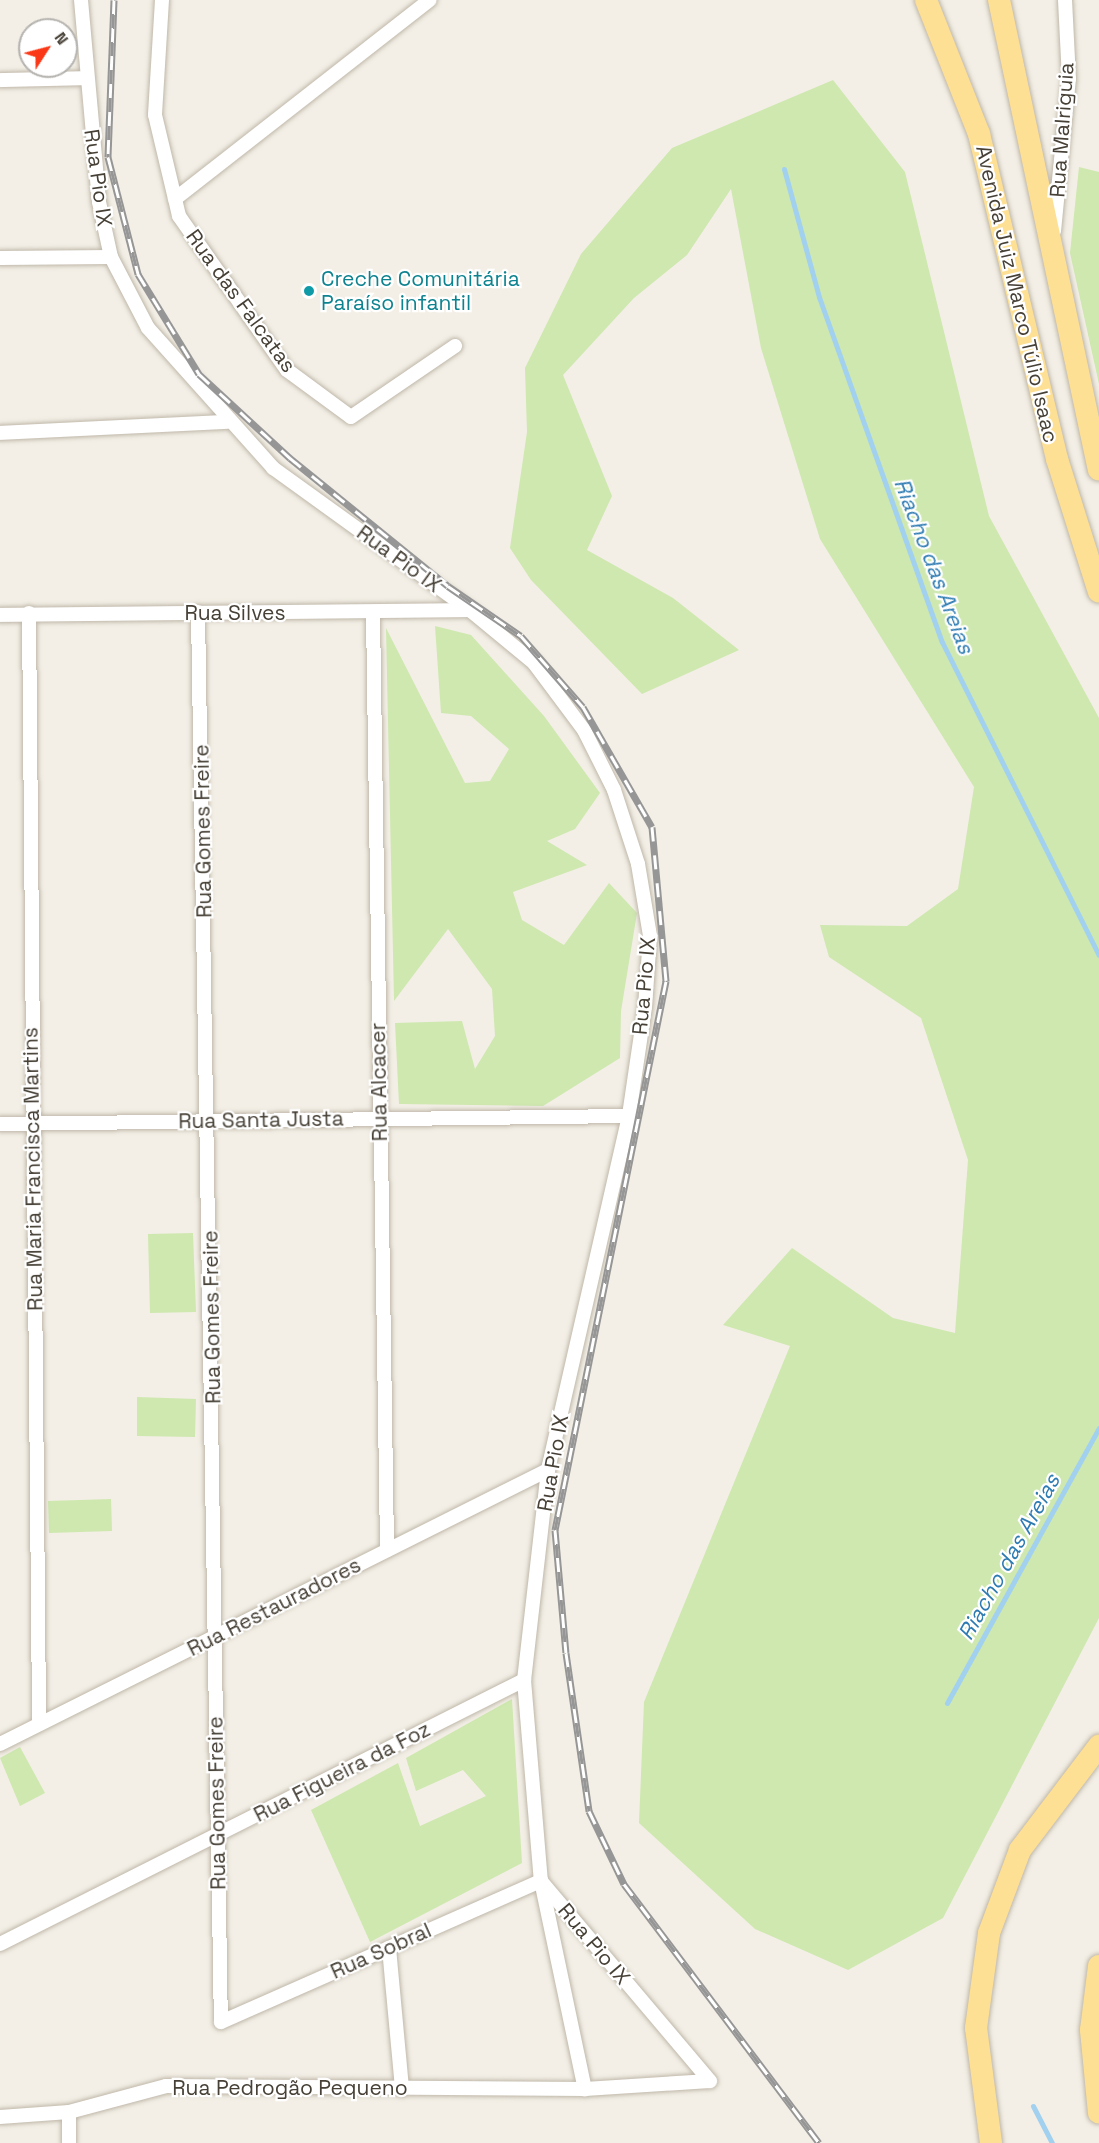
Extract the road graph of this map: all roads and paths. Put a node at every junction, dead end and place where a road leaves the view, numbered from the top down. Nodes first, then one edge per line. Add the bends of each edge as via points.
1 (81, 0) edge
2 (162, 0) edge
3 (430, 0) edge
4 (926, 0) edge
5 (999, 0) edge
6 (1065, 0) edge
7 (85, 78) junction
8 (0, 80) edge
9 (175, 199) junction
10 (111, 257) junction
11 (0, 258) edge
12 (1052, 260) junction
13 (455, 346) dead end
14 (227, 422) junction
15 (0, 433) edge
16 (1099, 469) edge
17 (1099, 592) edge
18 (470, 610) junction
19 (198, 612) junction
20 (29, 614) junction
21 (373, 614) junction
22 (0, 615) edge
23 (630, 1116) junction
24 (380, 1118) junction
25 (210, 1120) junction
26 (0, 1124) edge
27 (32, 1124) junction
28 (548, 1470) junction
29 (387, 1550) junction
30 (216, 1636) junction
31 (524, 1680) junction
32 (39, 1725) junction
33 (0, 1744) edge
34 (1099, 1746) edge
35 (217, 1835) junction
36 (541, 1881) junction
37 (0, 1944) edge
38 (389, 1948) junction
39 (1099, 1966) edge
40 (221, 2022) joint
41 (710, 2081) joint
42 (402, 2089) junction
43 (585, 2089) junction
44 (69, 2112) junction
45 (1099, 2113) edge
46 (0, 2117) edge
47 (69, 2143) edge
48 (991, 2143) edge

1 - 7 street, Rua Pio IX
2 - 9 street, Rua das Falcatas via 155,115
3 - 9 street
4 - 17 main road, Avenida Juiz Marco Túlio Isaac via 979,134 1057,459
5 - 12 main road, Avenida Juiz Marco Túlio Isaac
6 - 12 street, Rua Malriguia via 1069,79
7 - 8 street
7 - 10 street, Rua Pio IX
9 - 13 street, Rua das Falcatas via 202,254 287,370 351,417
10 - 11 street
10 - 14 street, Rua Pio IX via 148,328
12 - 16 main road, Avenida Juiz Marco Túlio Isaac
14 - 15 street
14 - 18 street, Rua Pio IX via 273,468
18 - 21 street, Rua Silves
18 - 23 street, Rua Pio IX via 534,663 584,730 614,790 635,854 651,936
19 - 20 street, Rua Silves
19 - 21 street, Rua Silves
19 - 25 street, Rua Gomes Freire
20 - 22 street, Rua Silves
20 - 27 street, Rua Maria Francisca Martins
21 - 24 street, Rua Alcacer
23 - 24 street, Rua Santa Justa
23 - 28 street, Rua Pio IX
24 - 25 street, Rua Santa Justa
24 - 29 street, Rua Alcacer
25 - 27 street, Rua Santa Justa
25 - 30 street, Rua Gomes Freire
26 - 27 street, Rua Santa Justa
27 - 32 street, Rua Maria Francisca Martins
28 - 29 street, Rua Restauradores
28 - 31 street, Rua Pio IX
29 - 30 street, Rua Restauradores
30 - 32 street, Rua Restauradores
30 - 35 street, Rua Gomes Freire
31 - 35 street, Rua Figueira da Foz
31 - 36 street, Rua Pio IX
32 - 33 street, Rua Restauradores
34 - 48 main road via 1020,1850 989,1933 976,2028
35 - 37 street, Rua Figueira da Foz
35 - 40 street, Rua Gomes Freire
36 - 38 street, Rua Sobral
36 - 41 street, Rua Pio IX
36 - 43 street
38 - 40 street, Rua Sobral
38 - 42 street
39 - 45 main road via 1091,2030 1093,2089
41 - 43 street, Rua Pedrogão Pequeno
42 - 43 street, Rua Pedrogão Pequeno
42 - 44 street, Rua Pedrogão Pequeno via 166,2086
44 - 46 street, Rua Pedrogão Pequeno via 11,2112
44 - 47 street

